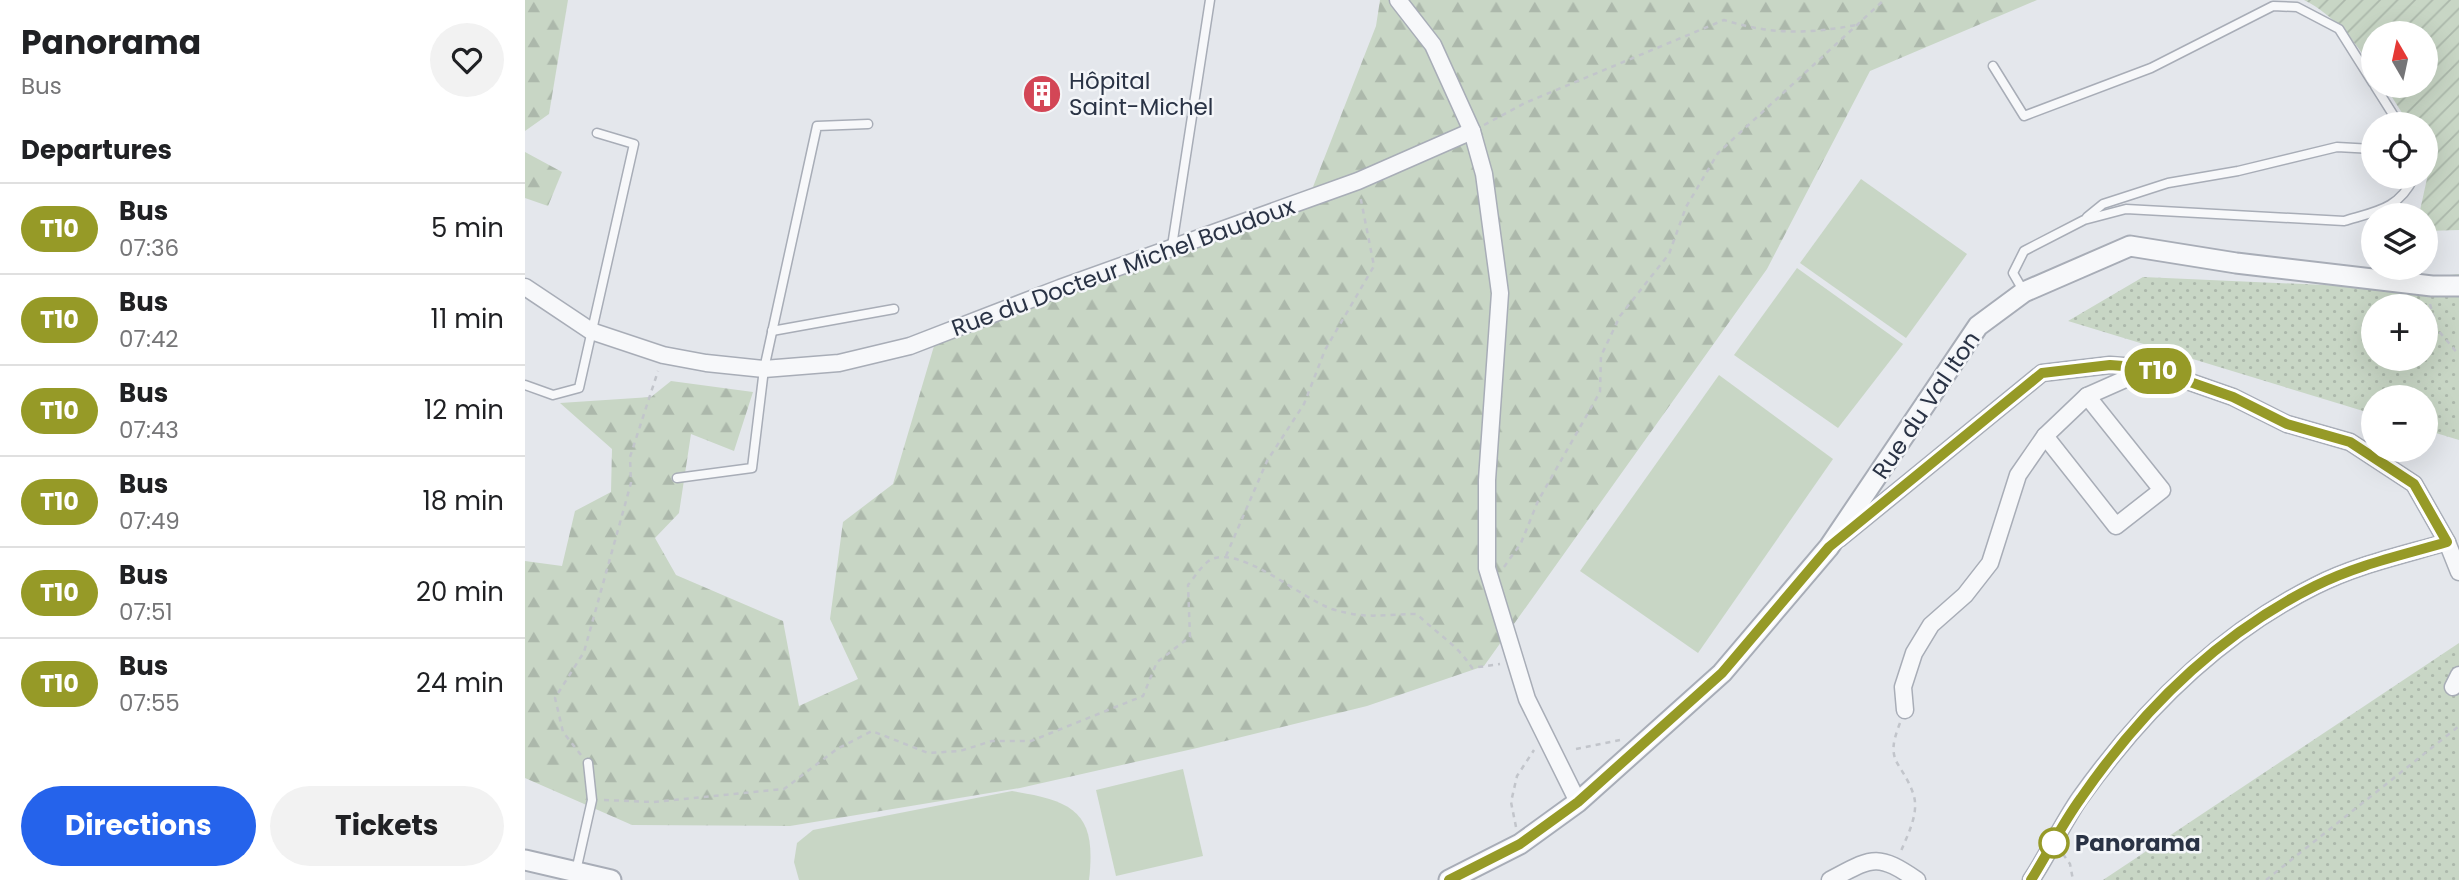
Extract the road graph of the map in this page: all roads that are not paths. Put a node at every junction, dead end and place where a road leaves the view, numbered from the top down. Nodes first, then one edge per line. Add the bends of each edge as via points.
1 (1210, 0) edge
2 (1398, 0) edge
3 (2361, 64) edge
4 (1993, 66) dead end
5 (868, 124) dead end
6 (1472, 131) junction
7 (597, 133) dead end
8 (2361, 148) edge
9 (2409, 189) edge
10 (2084, 220) junction
11 (1172, 246) junction
12 (525, 286) edge
13 (2459, 286) edge
14 (2024, 292) junction
15 (894, 309) dead end
16 (591, 331) junction
17 (772, 331) junction
18 (2150, 368) junction
19 (764, 369) junction
20 (525, 384) edge
21 (2087, 396) junction
22 (2045, 436) junction
23 (677, 478) dead end
24 (2447, 542) junction
25 (1829, 547) junction
26 (2459, 572) edge
27 (1905, 710) road end
28 (588, 763) road end
29 (1578, 802) junction
30 (525, 860) edge
31 (578, 876) edge
32 (611, 880) edge
33 (1449, 880) edge
34 (1830, 880) edge
35 (1917, 880) edge
36 (2031, 880) edge

1 - 11 lane
2 - 6 street via 1433,45
3 - 4 lane via 2339,29 2297,7 2273,6 2151,68 2024,116
5 - 17 lane via 817,126
6 - 11 street, Rue du Docteur Michel Baudoux via 1358,181
6 - 29 street via 1484,174 1500,293 1486,480 1487,568 1527,699
7 - 16 lane via 634,144
8 - 10 lane via 2337,147 2168,183 2103,204
9 - 10 lane via 2405,197 2377,211 2344,221 2126,209
10 - 14 lane via 2024,251 2013,273
11 - 19 street, Rue du Docteur Michel Baudoux via 910,346 839,363
12 - 16 street, Rue du Docteur Michel Baudoux
13 - 14 street, Rue du Val Iton via 2237,263 2130,246
14 - 25 street, Rue du Val Iton via 1978,326
15 - 17 lane
16 - 19 street, Rue du Docteur Michel Baudoux via 663,355
16 - 20 lane via 579,388 553,395
17 - 19 lane
18 - 21 street
18 - 24 street via 2233,397 2287,424 2350,442 2414,484
18 - 25 street via 2110,365 2042,373
19 - 23 lane via 752,468
21 - 22 street
21 - 22 street via 2162,490 2116,526
22 - 27 street via 2018,475 1990,562 1965,595 1931,625 1914,653 1903,687
24 - 26 street
24 - 36 street via 2316,585 2215,649 2139,722 2079,800
25 - 29 street, Rue du Val Iton via 1722,673
28 - 31 lane via 592,800
29 - 33 street, Rue du Val Iton via 1520,844
30 - 31 street
31 - 32 street
34 - 35 street via 1865,861 1884,860

